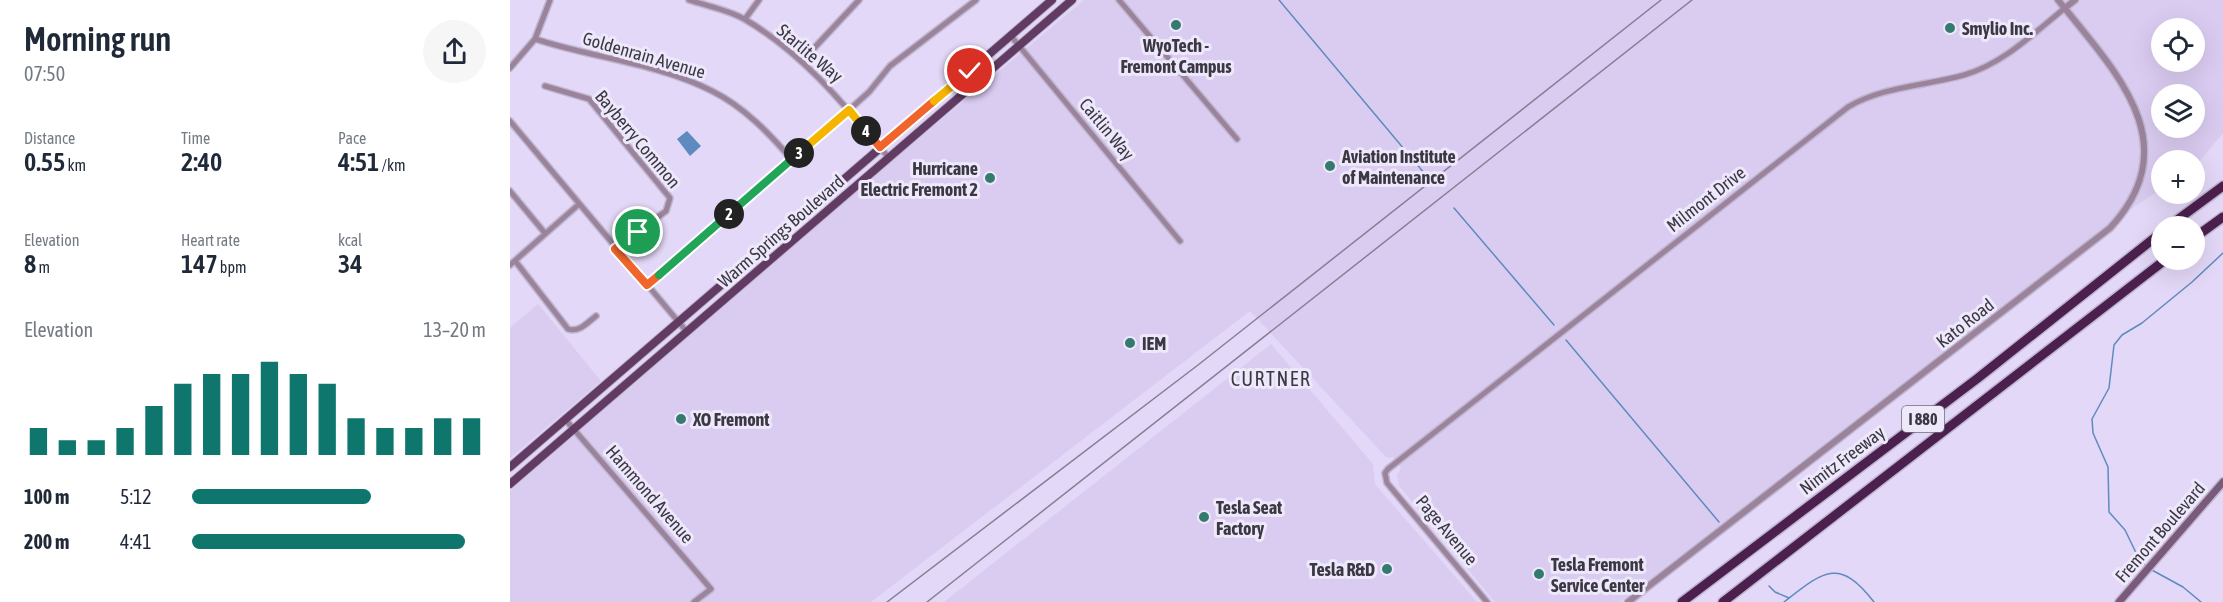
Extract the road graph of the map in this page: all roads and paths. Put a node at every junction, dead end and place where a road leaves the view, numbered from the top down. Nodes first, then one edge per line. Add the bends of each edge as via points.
1 (550, 0) edge
2 (689, 0) edge
3 (759, 0) edge
4 (859, 0) edge
5 (976, 0) edge
6 (1052, 0) edge
7 (1072, 0) edge
8 (1119, 0) edge
9 (2058, 0) edge
10 (2075, 0) edge
11 (2065, 8) junction
12 (745, 19) junction
13 (1011, 36) junction
14 (535, 39) junction
15 (1019, 46) junction
16 (802, 61) junction
17 (510, 68) edge
18 (545, 86) dead end
19 (849, 110) junction
20 (510, 121) edge
21 (1237, 139) dead end
22 (880, 147) junction
23 (889, 158) junction
24 (792, 159) junction
25 (2223, 186) edge
26 (510, 191) edge
27 (578, 205) junction
28 (2182, 216) edge
29 (2223, 217) edge
30 (2205, 230) edge
31 (544, 232) junction
32 (1180, 241) dead end
33 (2151, 241) edge
34 (615, 249) junction
35 (513, 264) edge
36 (2152, 270) edge
37 (647, 285) junction
38 (596, 316) dead end
39 (678, 323) junction
40 (687, 332) junction
41 (565, 419) junction
42 (574, 429) junction
43 (510, 467) edge
44 (1385, 476) joint
45 (2223, 482) edge
46 (510, 484) edge
47 (694, 602) edge
48 (1487, 602) edge
49 (1628, 602) edge
50 (1682, 602) edge
51 (1723, 602) edge
52 (2119, 602) edge

1 - 14 street
2 - 12 street, Starlite Way
3 - 12 street
4 - 16 street
5 - 19 street via 890,66
6 - 13 main road, Warm Springs Boulevard
7 - 15 main road, Warm Springs Boulevard
8 - 21 street
9 - 11 street, Kato Road
10 - 11 street, Milmont Drive
11 - 44 street, Milmont Drive via 2012,50 1980,69 1878,93 1848,107 1388,469
11 - 49 street, Kato Road via 2116,74 2143,125 2145,163 2132,200 2122,215 1997,318
12 - 16 street, Starlite Way
13 - 15 street, Caitlin Way
13 - 22 main road, Warm Springs Boulevard
14 - 17 street
14 - 24 street, Goldenrain Avenue via 645,67 712,91 756,121
15 - 23 main road, Warm Springs Boulevard
15 - 32 street, Caitlin Way
16 - 19 street, Starlite Way
18 - 34 street, Bayberry Common via 589,99 670,198 666,211
19 - 22 street, Starlite Way
19 - 24 street
20 - 27 street
22 - 23 street, Starlite Way
22 - 39 main road, Warm Springs Boulevard
23 - 40 main road, Warm Springs Boulevard
24 - 37 street
25 - 28 highway
26 - 31 street
27 - 31 street
27 - 34 street
29 - 30 highway
31 - 35 street
33 - 50 highway, Nimitz Freeway / I 880 via 1978,378
34 - 37 street
35 - 38 street via 568,329 581,328
36 - 51 highway, I 880
37 - 39 street
39 - 40 street
39 - 41 main road, Warm Springs Boulevard
40 - 42 main road, Warm Springs Boulevard
41 - 42 street, Hammond Avenue
41 - 43 main road, Warm Springs Boulevard
42 - 46 main road, Warm Springs Boulevard
42 - 47 street, Hammond Avenue via 711,589
44 - 48 street, Page Avenue via 1389,486
45 - 52 main road, Fremont Boulevard

